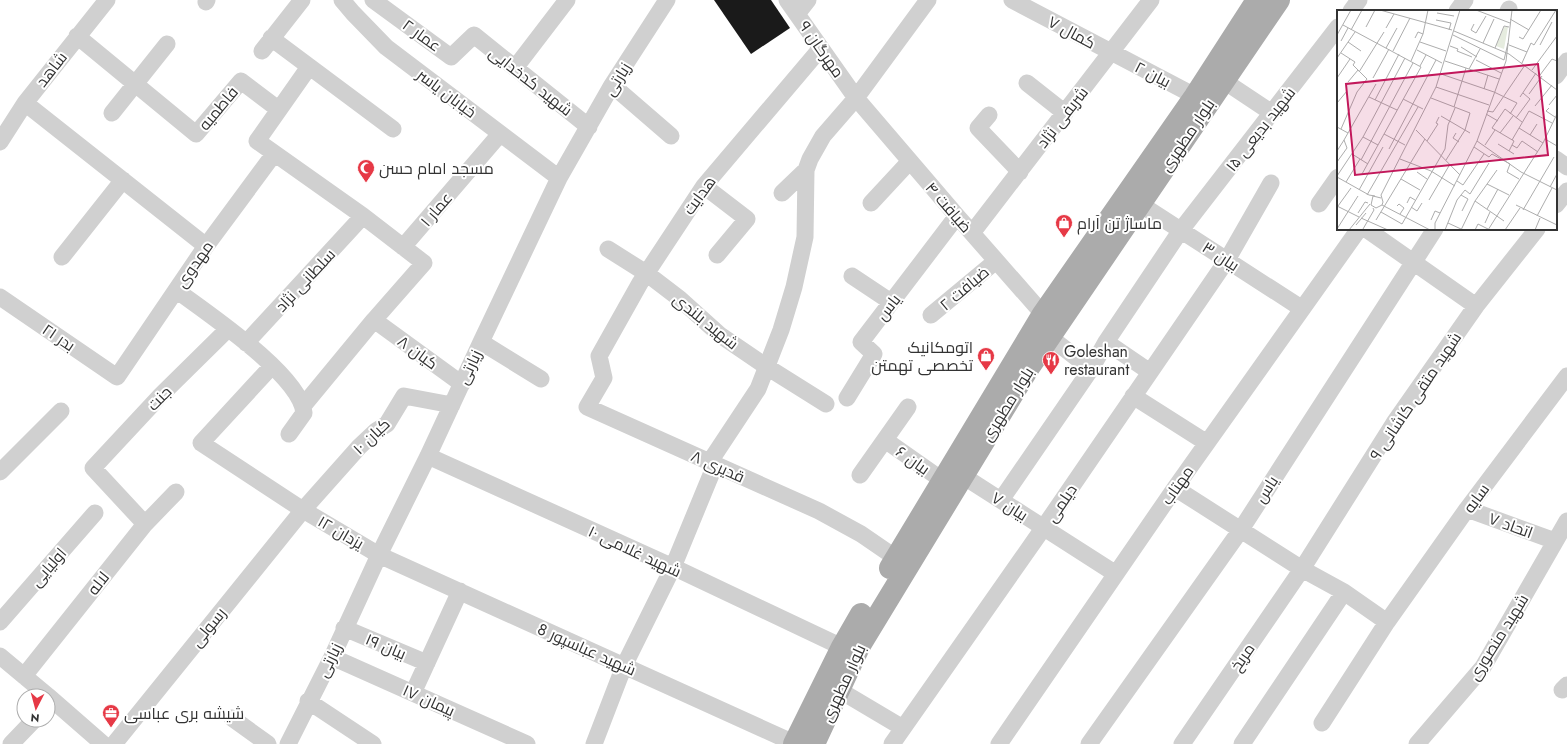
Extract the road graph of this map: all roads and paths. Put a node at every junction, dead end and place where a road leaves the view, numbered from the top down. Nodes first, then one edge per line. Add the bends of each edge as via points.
1 (107, 0) edge
2 (302, 0) edge
3 (342, 0) edge
4 (567, 0) edge
5 (667, 0) edge
6 (787, 0) edge
7 (808, 0) edge
8 (928, 0) edge
9 (1012, 0) edge
10 (1151, 0) edge
11 (1258, 0) edge
12 (1279, 0) edge
13 (1359, 0) edge
14 (1465, 0) edge
15 (377, 1) edge
16 (1352, 10) edge
17 (1459, 10) edge
18 (797, 14) junction
19 (1337, 29) edge
20 (474, 35) joint
21 (77, 36) junction
22 (167, 44) dead end
23 (821, 48) junction
24 (1111, 53) junction
25 (1567, 61) edge
26 (309, 66) junction
27 (515, 68) junction
28 (1557, 75) edge
29 (1224, 81) junction
30 (1027, 83) dead end
31 (135, 84) junction
32 (612, 86) junction
33 (1195, 96) junction
34 (856, 98) junction
35 (25, 103) junction
36 (278, 109) junction
37 (112, 113) dead end
38 (1065, 113) junction
39 (1272, 113) junction
40 (989, 114) dead end
41 (589, 127) junction
42 (393, 129) dead end
43 (2, 133) edge
44 (500, 134) junction
45 (671, 136) dead end
46 (274, 154) junction
47 (1557, 160) edge
48 (910, 161) junction
49 (1567, 167) edge
50 (806, 170) junction
51 (1020, 172) junction
52 (559, 178) junction
53 (1337, 178) edge
54 (123, 180) junction
55 (1271, 183) dead end
56 (704, 186) junction
57 (1567, 191) edge
58 (782, 193) dead end
59 (871, 202) dead end
60 (1140, 204) junction
61 (1319, 204) dead end
62 (1557, 204) edge
63 (363, 216) junction
64 (957, 216) junction
65 (1181, 230) junction
66 (1358, 230) edge
67 (1367, 230) edge
68 (1434, 230) edge
69 (1536, 230) edge
70 (972, 233) junction
71 (206, 246) junction
72 (403, 247) junction
73 (608, 249) dead end
74 (716, 255) dead end
75 (62, 257) dead end
76 (1227, 260) junction
77 (996, 261) junction
78 (1413, 262) junction
79 (646, 273) junction
80 (852, 276) dead end
81 (176, 290) junction
82 (0, 297) edge
83 (891, 302) junction
84 (1476, 306) junction
85 (1302, 308) junction
86 (1043, 314) junction
87 (931, 315) dead end
88 (374, 320) junction
89 (228, 329) junction
90 (1051, 338) junction
91 (481, 342) junction
92 (1106, 342) junction
93 (246, 343) junction
94 (599, 356) joint
95 (272, 366) junction
96 (768, 368) junction
97 (1091, 369) junction
98 (1150, 372) junction
99 (1567, 376) edge
100 (117, 377) joint
101 (540, 379) dead end
102 (462, 384) junction
103 (1010, 385) junction
104 (1133, 396) junction
105 (847, 398) dead end
106 (826, 404) dead end
107 (452, 405) junction
108 (303, 406) junction
109 (908, 406) dead end
110 (61, 412) dead end
111 (290, 434) dead end
112 (884, 440) junction
113 (1207, 442) junction
114 (428, 456) junction
115 (712, 464) junction
116 (0, 472) edge
117 (860, 475) dead end
118 (963, 476) junction
119 (942, 480) junction
120 (1175, 488) junction
121 (176, 492) dead end
122 (1001, 500) junction
123 (1467, 509) junction
124 (302, 510) junction
125 (95, 513) dead end
126 (1567, 522) edge
127 (145, 524) junction
128 (1044, 527) junction
129 (1240, 531) junction
130 (1556, 541) junction
131 (379, 555) junction
132 (896, 558) junction
133 (672, 567) junction
134 (1302, 569) junction
135 (1116, 574) junction
136 (460, 591) junction
137 (1344, 592) junction
138 (0, 622) edge
139 (1387, 622) junction
140 (344, 628) junction
141 (842, 646) junction
142 (0, 656) edge
143 (332, 657) junction
144 (427, 663) junction
145 (624, 666) junction
146 (24, 676) junction
147 (37, 688) edge
148 (839, 690) junction
149 (413, 693) junction
150 (308, 701) junction
151 (56, 705) edge
152 (232, 718) dead end
153 (1322, 723) dead end
154 (26, 728) edge
155 (903, 728) junction
156 (11, 744) edge
157 (102, 744) edge
158 (114, 744) edge
159 (268, 744) edge
160 (288, 744) edge
161 (373, 744) edge
162 (527, 744) edge
163 (594, 744) edge
164 (801, 744) edge
165 (892, 744) edge
166 (999, 744) edge
167 (1089, 744) edge
168 (1182, 744) edge
169 (1242, 744) edge
170 (1417, 744) edge

1 - 21 street, شاهد
2 - 26 street via 266,44
3 - 44 street, خیابان یاسر via 386,47
4 - 27 street
5 - 32 street, زیارتی
6 - 18 street, مهرگان ۹
7 - 18 street
8 - 34 street
9 - 24 street, کمال ۷
10 - 24 street, شریفی نژاد
11 - 33 main road, بلوار مطهری
12 - 29 main road, بلوار مطهری
13 - 16 street
14 - 17 street
15 - 20 street, عمار ۲ via 451,57
18 - 23 street, مهرگان ۹
19 - 39 street, شهید بدیعی ۱۵
20 - 27 street, شهید کدخدایی
21 - 31 street
21 - 35 street, شاهد
22 - 31 street
23 - 34 street, مهرگان ۹
23 - 56 street, هدایت
24 - 33 street, بیان ۲
24 - 38 street, شریفی نژاد
25 - 28 street
26 - 36 street
26 - 42 street
27 - 41 street, شهید کدخدایی
29 - 39 street
29 - 60 main road, بلوار مطهری
30 - 38 street
31 - 36 street, فاطمیه via 196,134 241,81
31 - 37 street
32 - 41 street, زیارتی
32 - 45 street
33 - 86 main road, بلوار مطهری
34 - 48 street, ضیافت ۴
34 - 50 street via 823,136
35 - 43 street, شاهد
35 - 54 street
36 - 46 street via 257,141
38 - 51 street, شریفی نژاد
39 - 65 street, شهید بدیعی ۱۵
40 - 51 street via 978,128
41 - 52 street, زیارتی
44 - 52 street, خیابان یاسر
44 - 72 street, عمار ۱
46 - 63 street
46 - 71 street, مهدوی
47 - 49 street
48 - 59 street
48 - 64 street, ضیافت ۴
50 - 58 street
50 - 96 street via 805,237 794,287
51 - 70 street, شریفی نژاد
52 - 91 street, زیارتی
53 - 61 street
54 - 71 street
54 - 75 street
55 - 76 street, دیلمی
56 - 74 street via 747,219
56 - 79 street, هدایت
57 - 62 street
60 - 65 street, بیان ۳
60 - 90 main road, بلوار مطهری
63 - 72 street
63 - 93 street, سلطانی نژاد
64 - 70 street, ضیافت ۴
64 - 83 street, یاس
65 - 76 street, بیان ۳
65 - 92 street, شهید بدیعی ۱۵
66 - 85 street, مهتاب
67 - 78 street
68 - 78 street, یاس
69 - 84 street, شهید متقی کاشانی ۹
70 - 77 street, ضیافت ۴
71 - 81 street, مهدوی
72 - 88 street via 424,263
73 - 79 street, شهید بلندی
76 - 85 street, بیان ۳
76 - 98 street, دیلمی
77 - 86 street, ضیافت ۴
77 - 87 street, ضیافت ۲
78 - 84 street
78 - 129 street, یاس
79 - 94 street, هدایت
79 - 96 street, شهید بلندی via 720,335
80 - 83 street
81 - 89 street
81 - 100 street, مهدوی
82 - 100 street, بدر ۲۱
83 - 105 street, یاس via 861,342 874,354
84 - 134 street, شهید متقی کاشانی ۹ via 1394,423
85 - 113 street, مهتاب
86 - 103 main road, بلوار مطهری
88 - 102 street, کیان ۸
88 - 108 street
89 - 93 street
89 - 127 street, جنت via 161,395 93,468
90 - 97 street
90 - 103 main road, بلوار مطهری
91 - 101 street
91 - 102 street, زیارتی
92 - 97 street, شهید بدیعی ۱۵
92 - 98 street
93 - 95 street
94 - 115 street, قدیری ۸ via 604,378 587,407
95 - 108 street via 290,385
95 - 124 street, یزدان ۱۲ via 201,443
96 - 106 street, شهید بلندی
96 - 115 street
97 - 122 street, شهید بدیعی ۱۵
98 - 104 street, دیلمی
99 - 123 street, سایه
102 - 107 street, زیارتی
103 - 118 main road, بلوار مطهری
103 - 119 main road, بلوار مطهری
104 - 113 street
104 - 128 street, دیلمی
107 - 114 street, زیارتی
107 - 124 street, کیان ۱۰ via 404,396 387,424 359,447
108 - 111 street via 304,413
109 - 112 street
110 - 116 street
112 - 117 street
112 - 119 street, بیان ۶
113 - 120 street, مهتاب
114 - 131 street, زیارتی
114 - 133 street, شهید غلامی ۱۰
115 - 132 street, قدیری ۸ via 819,511 861,534
115 - 133 street
118 - 122 street, بیان ۷
118 - 148 main road, بلوار مطهری via 859,647
119 - 132 main road, بلوار مطهری
120 - 129 street
120 - 135 street, مهتاب
121 - 127 street, لاله
122 - 128 street, بیان ۷
123 - 130 street, اتحاد ۷
123 - 139 street, سایه
124 - 131 street, یزدان ۱۲
124 - 158 street, رسولی
125 - 138 street, اولیایی
126 - 130 street, شهید منصوری
127 - 146 street, لاله
128 - 135 street, بیان ۷
128 - 155 street, دیلمی
129 - 134 street
129 - 167 street, یاس
130 - 170 street, شهید منصوری via 1483,667
131 - 136 street, شهید عباسپور 8
131 - 140 street, زیارتی
132 - 141 main road, بلوار مطهری
133 - 141 street, شهید غلامی ۱۰
133 - 145 street
134 - 137 street
134 - 168 street, مریخ
135 - 166 street, مهتاب
136 - 144 street
136 - 145 street, شهید عباسپور 8
137 - 139 street
137 - 169 street
139 - 153 street, سایه
140 - 143 street, زیارتی
140 - 144 street, بیان ۱۹
141 - 164 main road, بلوار مطهری
142 - 146 street
143 - 149 street, پیمان ۱۷
143 - 150 street, زیارتی
144 - 149 street
145 - 163 street
145 - 164 street, شهید عباسپور 8
146 - 147 street
148 - 155 street
148 - 164 main road, بلوار مطهری
149 - 162 street, پیمان ۱۷
150 - 160 street, زیارتی
150 - 161 street
151 - 157 street
152 - 159 street
154 - 156 street
155 - 165 street, دیلمی

